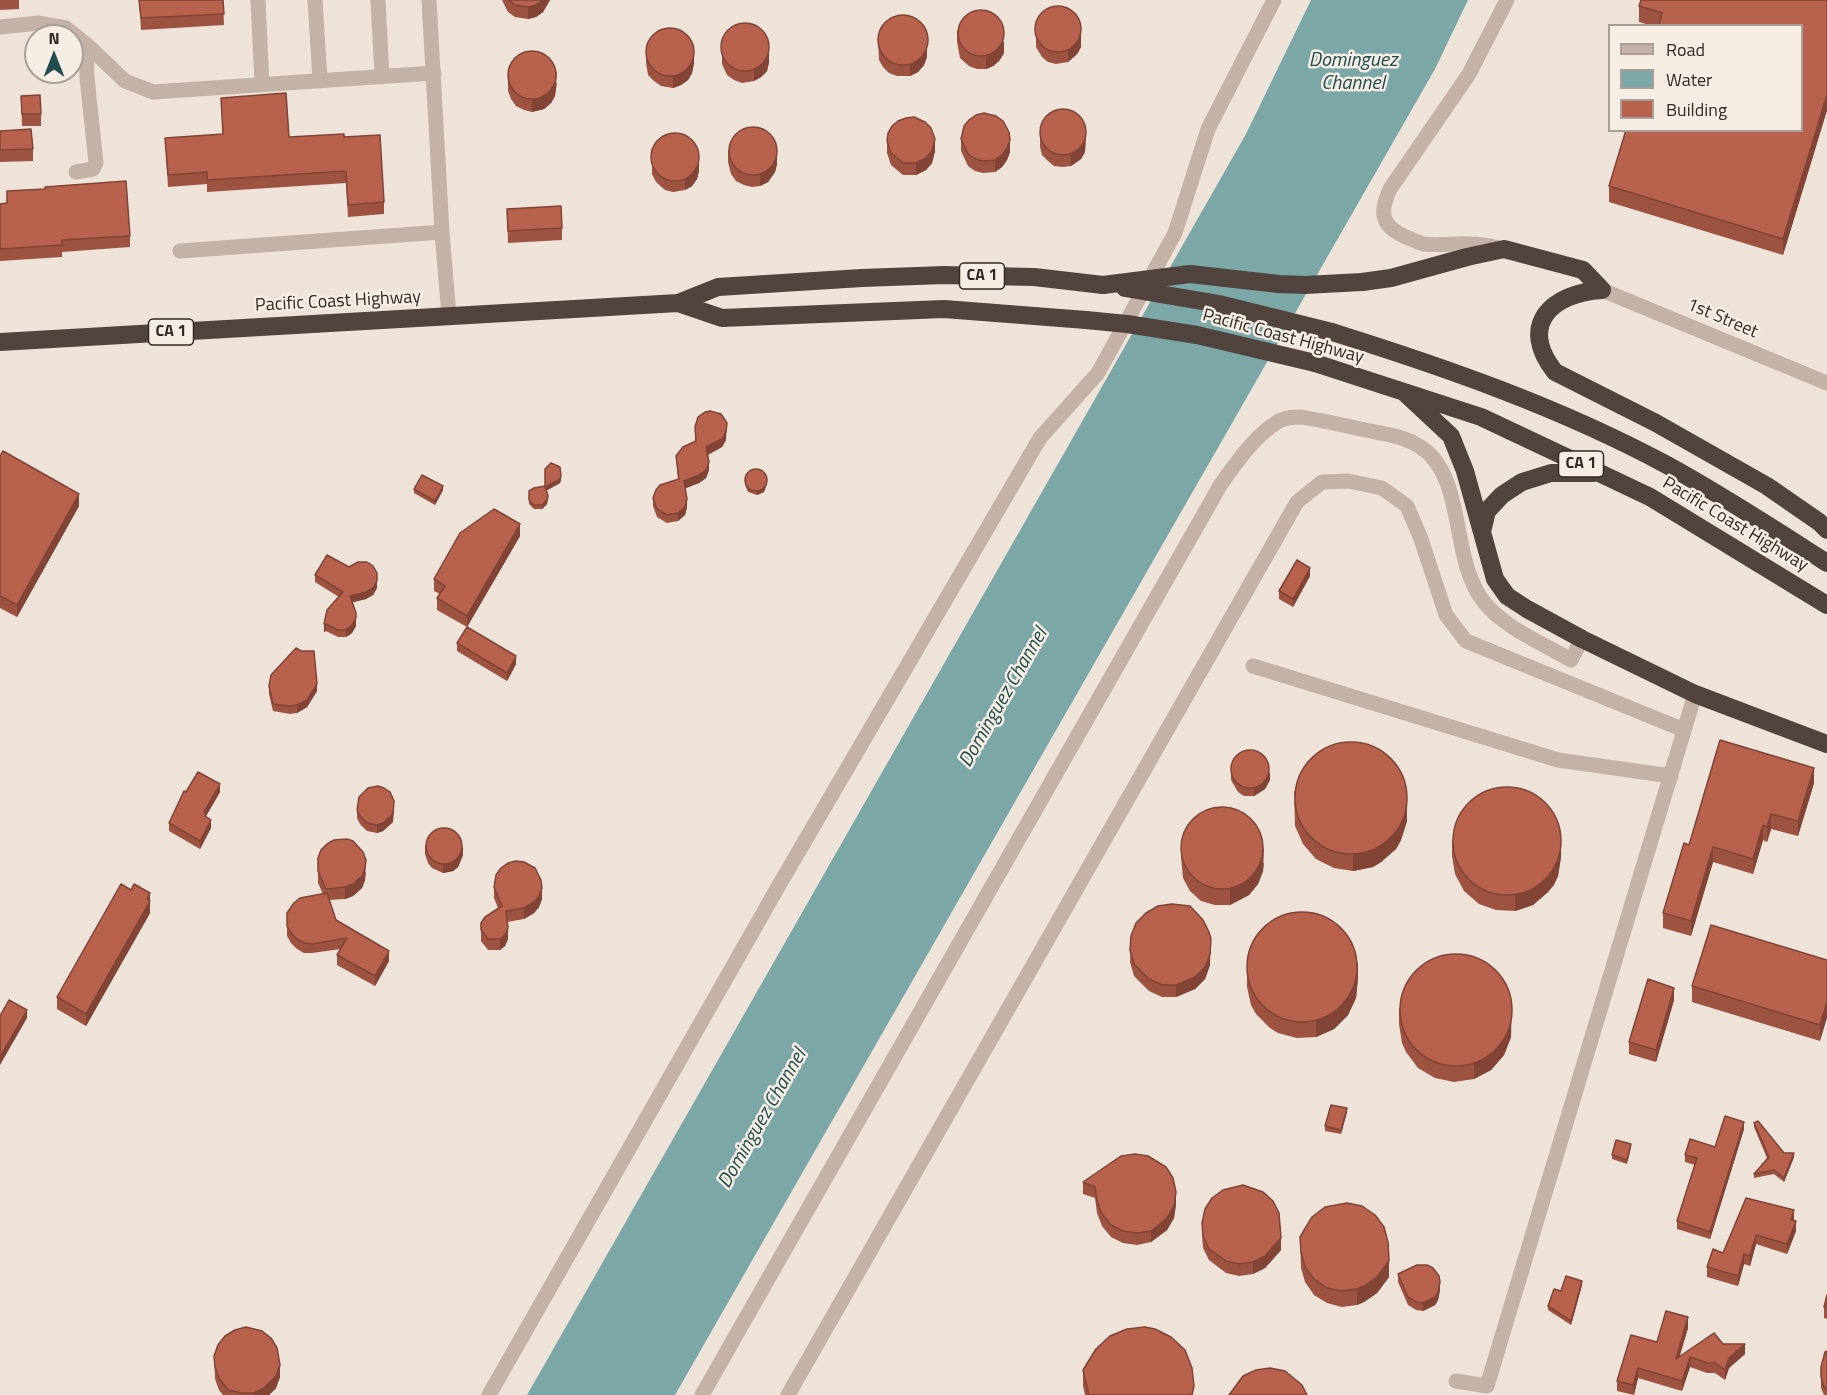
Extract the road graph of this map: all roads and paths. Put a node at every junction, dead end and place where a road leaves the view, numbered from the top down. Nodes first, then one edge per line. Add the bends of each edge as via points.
1 (258, 0) edge
2 (315, 0) edge
3 (378, 0) edge
4 (429, 0) edge
5 (1274, 0) edge
6 (1507, 0) edge
7 (0, 27) edge
8 (86, 44) junction
9 (434, 73) junction
10 (382, 76) junction
11 (320, 80) junction
12 (262, 84) junction
13 (76, 172) dead end
14 (442, 232) junction
15 (1504, 249) junction
16 (180, 251) dead end
17 (1102, 285) junction
18 (1602, 290) junction
19 (678, 303) junction
20 (449, 316) junction
21 (0, 342) edge
22 (1827, 383) edge
23 (1406, 394) junction
24 (1599, 473) junction
25 (1827, 530) edge
26 (1482, 534) junction
27 (1827, 562) edge
28 (1827, 605) edge
29 (1582, 639) junction
30 (1253, 666) dead end
31 (1695, 694) junction
32 (1684, 730) junction
33 (1827, 744) edge
34 (1671, 776) junction
35 (1456, 1381) dead end
36 (489, 1395) edge
37 (702, 1395) edge
38 (788, 1395) edge

1 - 12 street
2 - 11 street
3 - 10 street
4 - 9 street
5 - 36 street via 1208,129 1176,233 1098,373 1040,438 772,897
6 - 15 street via 1469,74 1390,189 1383,213 1387,225 1395,232 1418,242
7 - 8 street via 38,23 66,28
8 - 12 street via 125,81 153,92
8 - 13 street via 96,163 93,169
9 - 10 street
9 - 14 street
10 - 11 street
11 - 12 street
14 - 16 street
14 - 20 street
15 - 17 highway, bridge via 1362,282 1279,284 1190,274
15 - 18 highway via 1583,270
17 - 19 highway, Pacific Coast Highway / CA 1 via 1034,277 944,275 813,280 718,287
17 - 27 highway, Pacific Coast Highway / CA 1, bridge via 1219,304 1332,332 1494,386 1667,465
18 - 22 street, 1st Street
18 - 25 highway via 1570,296 1545,315 1540,341 1544,358 1555,372 1767,486
19 - 20 highway, Pacific Coast Highway / CA 1
19 - 23 highway, Pacific Coast Highway / CA 1, bridge via 722,318 944,309 1126,324 1197,335 1315,363
20 - 21 highway, Pacific Coast Highway / CA 1
23 - 24 highway, Pacific Coast Highway / CA 1 via 1481,417
23 - 26 highway via 1451,436
24 - 26 highway via 1551,473 1522,482 1487,511
24 - 28 highway, Pacific Coast Highway / CA 1 via 1650,497
26 - 29 highway via 1495,579 1507,596
29 - 31 highway
29 - 37 street via 1571,660 1514,627 1484,602 1466,567 1443,474 1422,448 1402,437 1302,417 1281,420 1265,432 1221,484
30 - 34 street via 1558,760
31 - 32 street
31 - 33 highway
32 - 34 street
32 - 38 street via 1466,641 1446,615 1407,506 1382,488 1348,481 1322,482 1297,502
34 - 35 street via 1487,1386

